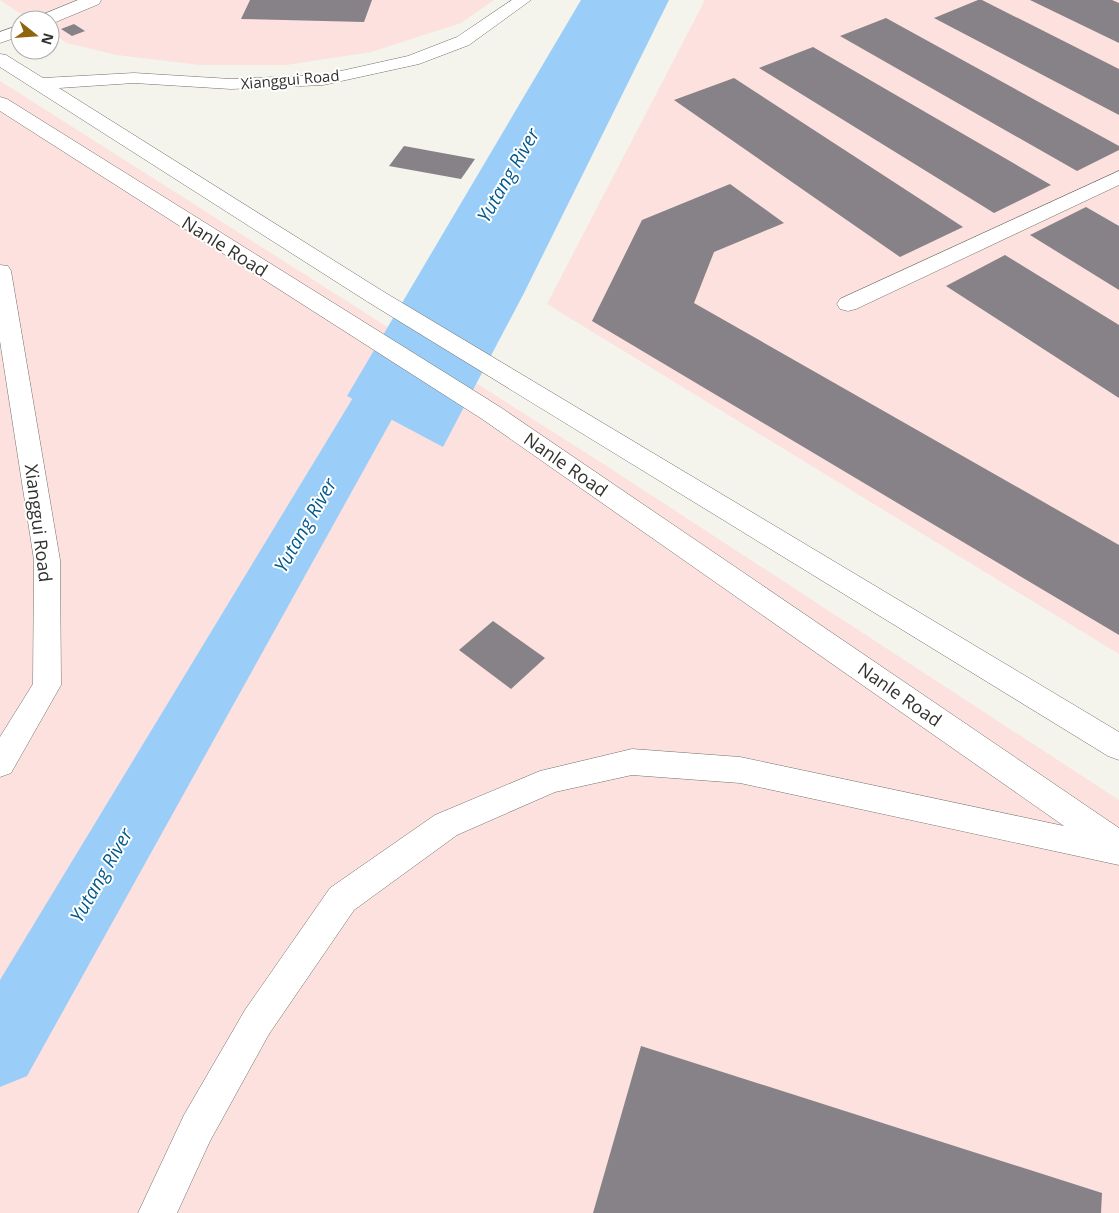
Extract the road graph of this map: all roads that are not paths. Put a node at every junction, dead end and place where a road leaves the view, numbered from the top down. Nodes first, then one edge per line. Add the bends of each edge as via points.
1 (93, 0) edge
2 (523, 0) edge
3 (60, 14) edge
4 (0, 59) edge
5 (39, 84) junction
6 (0, 103) edge
7 (1119, 177) edge
8 (0, 272) edge
9 (848, 304) dead end
10 (1119, 748) edge
11 (0, 764) edge
12 (1119, 846) edge
13 (1119, 851) edge
14 (158, 1213) edge

1 - 3 street
2 - 5 street, Xianggui Road via 463,41 413,60 324,80 232,84 134,78
4 - 5 street
5 - 10 street via 376,297
6 - 12 street, Nanle Road via 491,412
7 - 9 street
8 - 11 street, Xianggui Road via 47,560 47,685
13 - 14 street via 740,770 632,762 551,780 446,825 342,899 257,1022 197,1128

